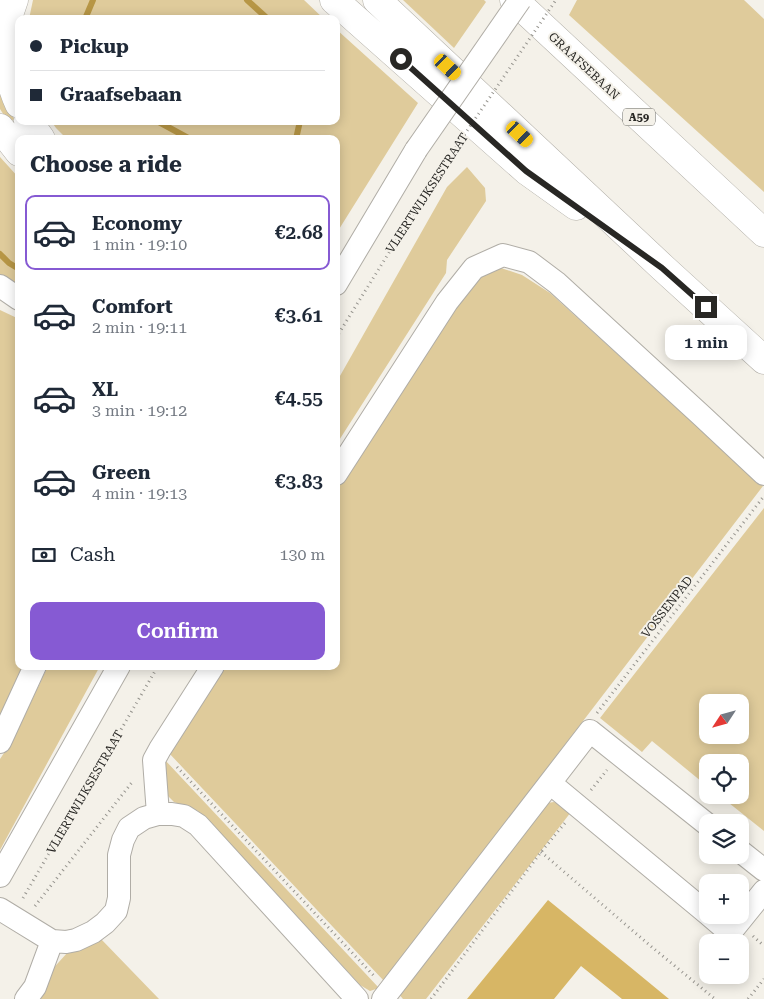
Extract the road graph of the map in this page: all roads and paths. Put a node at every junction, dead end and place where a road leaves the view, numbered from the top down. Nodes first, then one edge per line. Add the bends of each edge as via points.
1 (14, 0) edge
2 (334, 0) edge
3 (377, 0) edge
4 (514, 0) edge
5 (520, 0) edge
6 (556, 0) edge
7 (15, 94) edge
8 (0, 128) edge
9 (15, 147) edge
10 (764, 233) edge
11 (662, 268) junction
12 (340, 277) edge
13 (0, 286) edge
14 (15, 296) edge
15 (340, 332) edge
16 (764, 360) edge
17 (340, 468) edge
18 (764, 474) edge
19 (764, 495) edge
20 (34, 670) edge
21 (116, 670) edge
22 (156, 670) edge
23 (210, 670) edge
24 (590, 731) junction
25 (0, 742) edge
26 (550, 783) junction
27 (158, 814) junction
28 (699, 818) edge
29 (749, 858) edge
30 (764, 870) edge
31 (0, 876) edge
32 (764, 891) edge
33 (699, 907) edge
34 (749, 910) edge
35 (6, 913) edge
36 (720, 924) edge
37 (737, 924) edge
38 (52, 941) junction
39 (764, 980) edge
40 (26, 999) edge
41 (357, 999) edge
42 (383, 999) edge
43 (430, 999) edge
44 (715, 999) edge
45 (748, 999) edge

1 - 7 highway via 7,24 6,49
2 - 11 highway via 526,171
3 - 11 highway
4 - 10 highway, GRAAFSEBAAN / A59
5 - 12 street, bridge via 416,150
6 - 15 path, VLIERTWIJKSESTRAAT, bridge via 439,172
8 - 9 highway
11 - 16 highway
13 - 14 street
17 - 18 street via 447,302 474,268 503,255 529,262 557,283
19 - 24 path, VOSSENPAD via 591,720
20 - 25 street
21 - 31 street
22 - 35 path, VLIERTWIJKSESTRAAT
23 - 27 street via 154,760
24 - 26 street
24 - 28 street
26 - 33 street
26 - 42 street
27 - 38 street via 129,828 123,840 119,855 116,911 93,932 76,940
27 - 41 street via 184,816 198,825
29 - 30 street
32 - 34 street
35 - 38 street
36 - 37 street via 730,933
38 - 40 street via 35,987
39 - 45 path
43 - 44 path via 541,852

